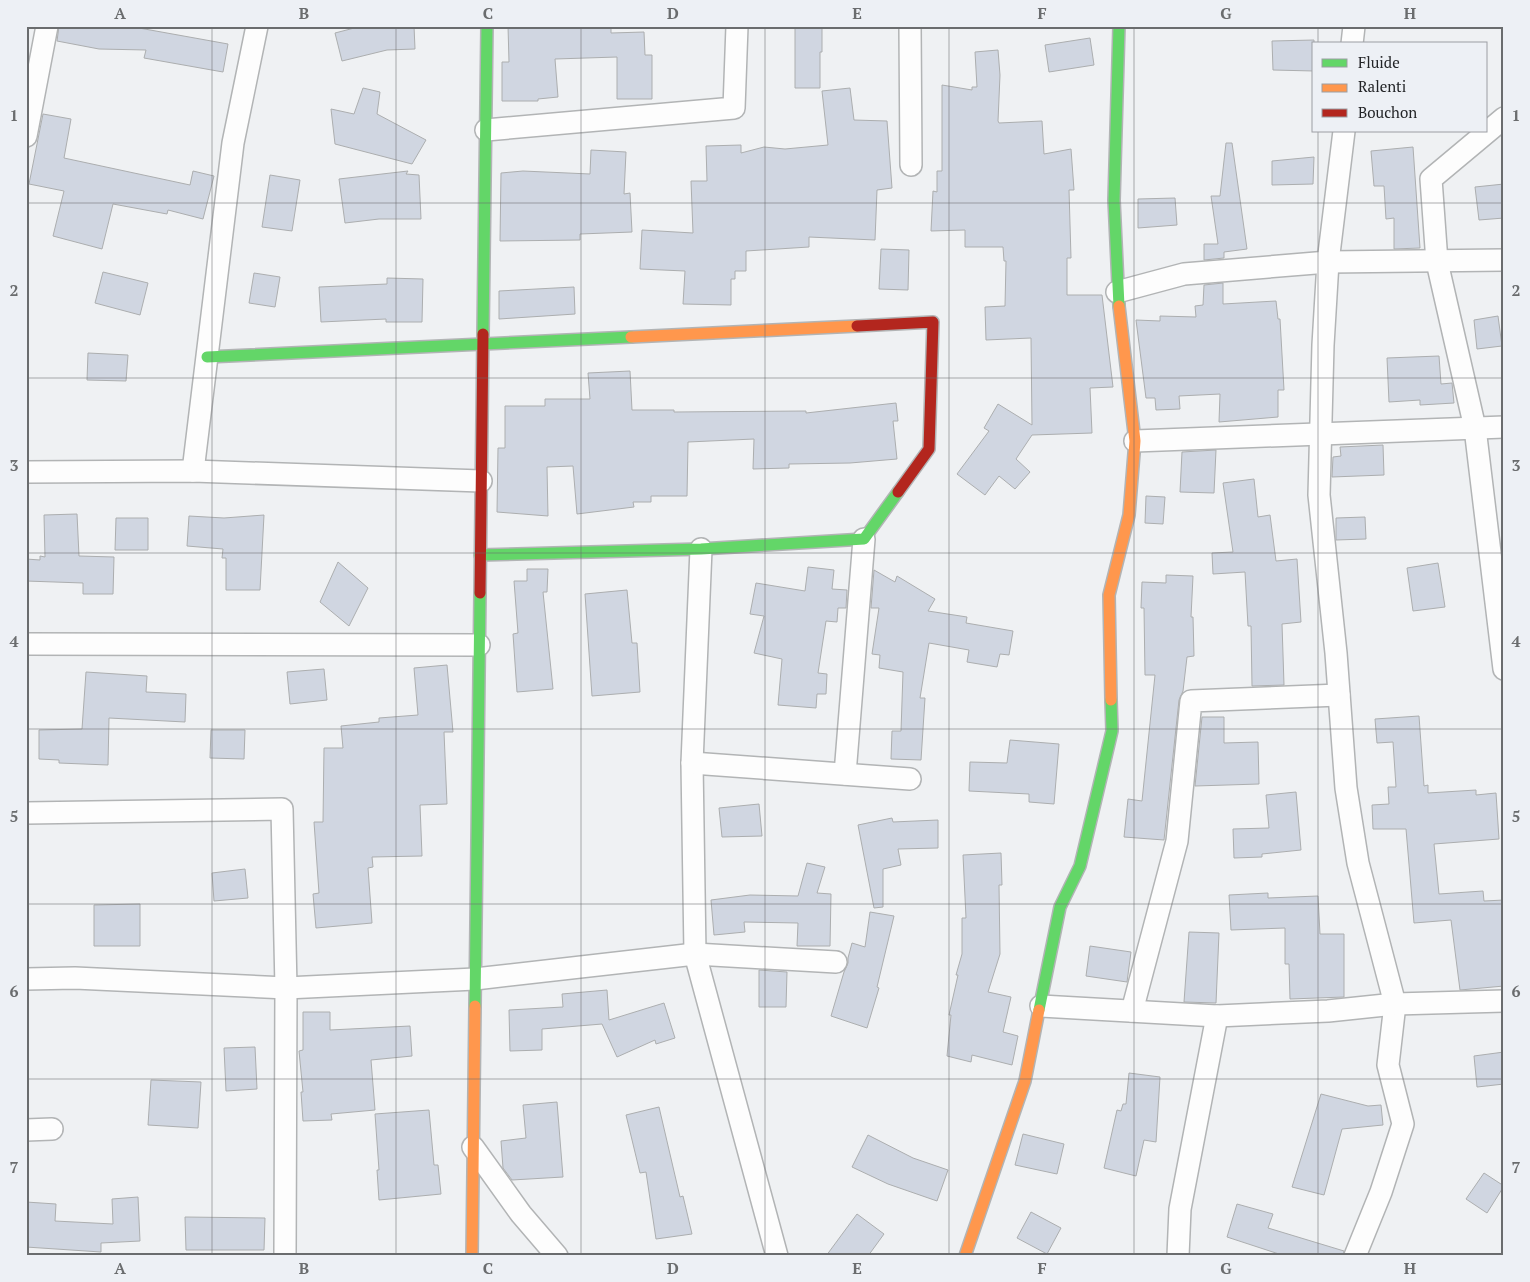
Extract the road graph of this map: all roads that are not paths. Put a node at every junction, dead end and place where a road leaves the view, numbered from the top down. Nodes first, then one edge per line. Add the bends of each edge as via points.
1 (47, 26) edge
2 (257, 26) edge
3 (487, 26) edge
4 (737, 26) edge
5 (910, 26) edge
6 (1119, 26) edge
7 (1354, 26) edge
8 (1352, 42) edge
9 (1504, 118) edge
10 (486, 130) junction
11 (1488, 131) edge
12 (1344, 132) edge
13 (1487, 132) edge
14 (26, 136) edge
15 (911, 165) dead end
16 (1504, 260) edge
17 (1328, 262) junction
18 (1437, 262) junction
19 (1117, 292) junction
20 (483, 343) junction
21 (207, 357) junction
22 (1504, 427) edge
23 (1475, 428) junction
24 (1319, 434) junction
25 (1135, 441) junction
26 (193, 471) junction
27 (26, 472) edge
28 (481, 482) junction
29 (864, 539) junction
30 (701, 549) junction
31 (480, 555) junction
32 (26, 644) edge
33 (479, 645) junction
34 (1504, 669) edge
35 (1339, 694) junction
36 (692, 763) junction
37 (845, 774) junction
38 (910, 779) dead end
39 (26, 813) edge
40 (695, 954) junction
41 (836, 962) dead end
42 (26, 979) edge
43 (475, 979) junction
44 (286, 988) junction
45 (1504, 1001) edge
46 (1395, 1004) junction
47 (1041, 1006) junction
48 (1132, 1011) junction
49 (1217, 1016) junction
50 (52, 1129) dead end
51 (26, 1130) edge
52 (473, 1147) junction
53 (285, 1256) edge
54 (472, 1256) edge
55 (557, 1256) edge
56 (777, 1256) edge
57 (965, 1256) edge
58 (1178, 1256) edge
59 (1356, 1256) edge

1 - 14 street
2 - 21 street via 234,143
3 - 10 street
4 - 10 street via 734,108
5 - 15 street
6 - 19 street via 1114,200
7 - 8 street
9 - 11 street
10 - 20 street
12 - 17 street
13 - 18 street via 1431,179
16 - 18 street
17 - 18 street
17 - 19 street via 1184,274
17 - 24 street
18 - 23 street
19 - 25 street
20 - 21 street
20 - 28 street
20 - 29 street via 933,322 929,450
21 - 26 street
22 - 23 street
23 - 24 street
23 - 34 street
24 - 25 street
24 - 35 street via 1319,495
25 - 47 street via 1129,515 1110,595 1112,731 1080,866 1060,907
26 - 27 street
26 - 28 street
28 - 31 street
29 - 30 street
29 - 37 street
30 - 31 street
30 - 36 street
31 - 33 street
32 - 33 street
33 - 43 street
35 - 46 street via 1346,788 1358,863
35 - 48 street via 1191,701 1177,841
36 - 37 street
36 - 40 street
37 - 38 street
39 - 44 street via 282,809
40 - 41 street
40 - 43 street
40 - 56 street
42 - 44 street via 74,978
43 - 44 street
43 - 52 street
44 - 53 street
45 - 46 street
46 - 49 street
46 - 59 street via 1388,1065 1403,1124
47 - 48 street
47 - 57 street via 1025,1081
48 - 49 street
49 - 58 street via 1180,1209
50 - 51 street
52 - 54 street
52 - 55 street via 521,1214

